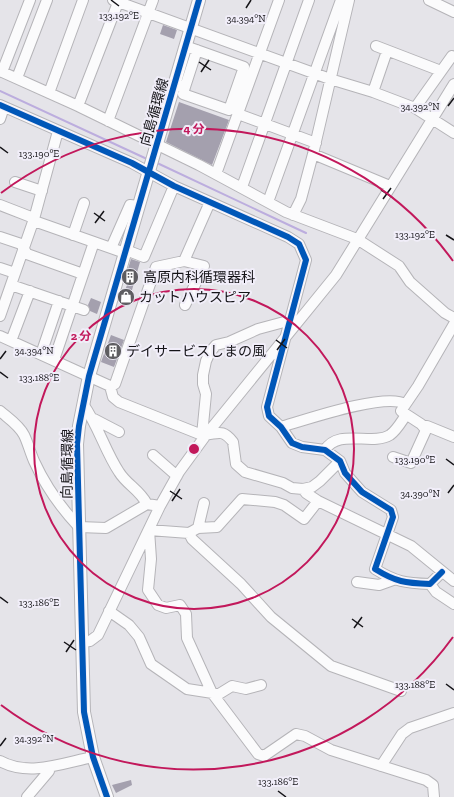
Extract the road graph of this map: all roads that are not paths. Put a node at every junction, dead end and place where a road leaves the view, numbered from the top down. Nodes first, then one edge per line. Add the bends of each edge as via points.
1 (30, 0) edge
2 (47, 0) edge
3 (83, 0) edge
4 (153, 0) edge
5 (199, 0) edge
6 (279, 0) edge
7 (309, 0) edge
8 (341, 0) edge
9 (349, 0) edge
10 (430, 0) edge
11 (116, 1) edge
12 (454, 12) edge
13 (148, 13) junction
14 (191, 29) junction
15 (209, 35) junction
16 (376, 46) dead end
17 (195, 50) junction
18 (387, 51) junction
19 (259, 54) junction
20 (452, 56) dead end
21 (286, 64) junction
22 (1, 71) edge
23 (441, 71) junction
24 (314, 74) junction
25 (17, 78) junction
26 (330, 79) junction
27 (454, 84) edge
28 (180, 86) junction
29 (373, 92) junction
30 (49, 93) junction
31 (2, 106) edge
32 (78, 106) junction
33 (415, 108) junction
34 (238, 114) junction
35 (0, 118) edge
36 (433, 118) junction
37 (108, 122) junction
38 (265, 124) junction
39 (58, 131) junction
40 (454, 133) edge
41 (292, 134) junction
42 (316, 143) junction
43 (156, 147) junction
44 (313, 154) junction
45 (148, 170) junction
46 (216, 174) junction
47 (15, 182) dead end
48 (174, 186) junction
49 (390, 186) junction
50 (242, 187) junction
51 (42, 191) junction
52 (210, 202) junction
53 (268, 202) junction
54 (84, 203) dead end
55 (0, 205) edge
56 (138, 206) junction
57 (293, 215) junction
58 (34, 220) junction
59 (73, 235) junction
60 (0, 237) edge
61 (357, 238) junction
62 (94, 242) junction
63 (23, 248) junction
64 (110, 248) junction
65 (126, 251) junction
66 (184, 261) junction
67 (0, 268) edge
68 (15, 273) junction
69 (83, 274) junction
70 (11, 284) junction
71 (30, 291) junction
72 (58, 301) junction
73 (185, 305) dead end
74 (72, 306) junction
75 (84, 310) dead end
76 (0, 316) edge
77 (454, 318) edge
78 (289, 323) junction
79 (454, 324) edge
80 (0, 336) edge
81 (284, 338) junction
82 (11, 341) junction
83 (41, 354) junction
84 (54, 360) junction
85 (89, 376) junction
86 (110, 386) junction
87 (83, 404) junction
88 (405, 404) junction
89 (0, 411) edge
90 (406, 415) junction
91 (94, 419) junction
92 (424, 426) junction
93 (281, 427) junction
94 (119, 432) dead end
95 (204, 435) junction
96 (454, 437) edge
97 (325, 450) junction
98 (153, 455) dead end
99 (394, 457) dead end
100 (340, 461) junction
101 (177, 476) junction
102 (303, 489) junction
103 (318, 501) junction
104 (204, 503) dead end
105 (147, 504) junction
106 (160, 506) junction
107 (79, 527) junction
108 (198, 528) junction
109 (149, 530) junction
110 (189, 533) junction
111 (387, 536) junction
112 (442, 572) junction
113 (393, 580) junction
114 (454, 581) edge
115 (357, 582) dead end
116 (430, 584) junction
117 (454, 604) edge
118 (109, 611) junction
119 (82, 642) junction
120 (261, 685) dead end
121 (401, 691) dead end
122 (212, 693) junction
123 (454, 713) edge
124 (93, 757) junction
125 (0, 761) edge
126 (380, 766) junction
127 (49, 767) junction
128 (27, 797) edge
129 (107, 797) edge
130 (434, 797) edge

1 - 22 street
2 - 25 street
3 - 30 street
4 - 13 street
5 - 14 main road, 向島循環線
6 - 19 street
7 - 21 street
8 - 24 street
9 - 26 street
10 - 12 street
11 - 13 street
11 - 32 street
13 - 14 street
13 - 37 street
14 - 15 street
14 - 17 main road, 向島循環線
15 - 17 street
15 - 19 street
16 - 18 street
17 - 28 main road, 向島循環線
17 - 28 street via 244,67 229,110 183,94
18 - 23 street
18 - 29 street
19 - 21 street
19 - 34 street
20 - 23 street
21 - 24 street
21 - 38 street
22 - 25 street
23 - 33 street
24 - 26 street
24 - 41 street
25 - 30 street
26 - 29 street
26 - 42 street
27 - 36 street
28 - 43 main road, 向島循環線
29 - 33 street
30 - 32 street
31 - 35 street
31 - 39 street
32 - 37 street
33 - 36 street
34 - 38 street
34 - 46 street
36 - 40 street
36 - 49 street
37 - 43 street
38 - 41 street
38 - 50 street
39 - 45 street
39 - 51 street
41 - 42 street
41 - 53 street
42 - 44 street
43 - 45 main road, 向島循環線
43 - 46 street
44 - 49 street
44 - 57 street via 301,199
45 - 48 street
45 - 56 main road, 向島循環線
46 - 50 street
47 - 51 street
48 - 52 street
48 - 65 street via 144,257
49 - 61 street
50 - 53 street
51 - 58 street
52 - 66 street
52 - 78 street via 288,236 303,250 306,260
53 - 57 street
54 - 59 street
55 - 58 street via 31,216
56 - 64 street via 130,205
56 - 65 main road, 向島循環線
57 - 61 street
58 - 59 street
58 - 63 street
59 - 62 street
60 - 63 street via 21,244
61 - 77 street via 399,266 410,282
61 - 81 street via 336,275
62 - 64 street
62 - 69 street
63 - 68 street
63 - 69 street via 27,254
64 - 65 street
65 - 85 main road, 向島循環線
66 - 73 street via 204,266
66 - 86 street via 156,267 115,384
67 - 68 street
68 - 70 street
69 - 74 street
70 - 71 street
70 - 76 street
71 - 72 street
71 - 82 street
72 - 74 street
72 - 83 street
74 - 75 street
74 - 84 street
78 - 81 street
78 - 95 street via 258,329 216,345 210,352 203,375 206,394
79 - 88 street
80 - 82 street
81 - 93 street via 267,407 269,416
81 - 95 street
82 - 83 street
83 - 84 street
84 - 85 street
85 - 86 street
85 - 87 main road, 向島循環線
86 - 95 street via 113,397 119,402
87 - 91 street
87 - 107 main road, 向島循環線 via 77,444
88 - 90 street via 401,411
88 - 93 street via 399,400 379,400
89 - 107 street via 24,434 44,480 64,511
90 - 92 street
90 - 97 street via 389,435 373,439 347,438 327,446
91 - 94 street
91 - 105 street via 119,473 142,494
92 - 96 street
92 - 99 street via 426,430 411,463
93 - 97 street via 292,443
95 - 101 street
95 - 102 street via 216,432 229,437 233,442 236,464 245,472 292,488
97 - 100 street
98 - 101 street
100 - 102 street via 320,481 312,487
100 - 111 street via 345,473 362,492 391,510 393,517
101 - 106 street
102 - 103 street
103 - 108 street via 304,519 284,505 242,499 216,527
103 - 111 street
104 - 108 street
105 - 106 street
105 - 107 street via 106,528
106 - 109 street
107 - 119 main road, 向島循環線
108 - 110 street
109 - 110 street
109 - 118 street
109 - 122 street via 148,590 158,605 166,608 180,605 183,608 186,614 186,638
110 - 121 street via 192,539 272,617 331,666
111 - 112 street via 411,546
111 - 113 street via 374,569
112 - 114 street
112 - 116 street
113 - 115 street via 379,585
113 - 116 street
116 - 117 street via 436,592
118 - 119 street via 98,636
118 - 122 street via 129,625 151,664 158,670 187,689
119 - 124 main road, 向島循環線 via 84,712
120 - 122 street via 246,689 232,686 220,694
122 - 126 street via 258,754 264,756 296,734 331,750
123 - 126 street via 410,728 402,734
124 - 127 street
124 - 129 main road, 向島循環線
125 - 127 street via 22,769
126 - 130 street via 426,780 433,785
127 - 128 street via 49,771

